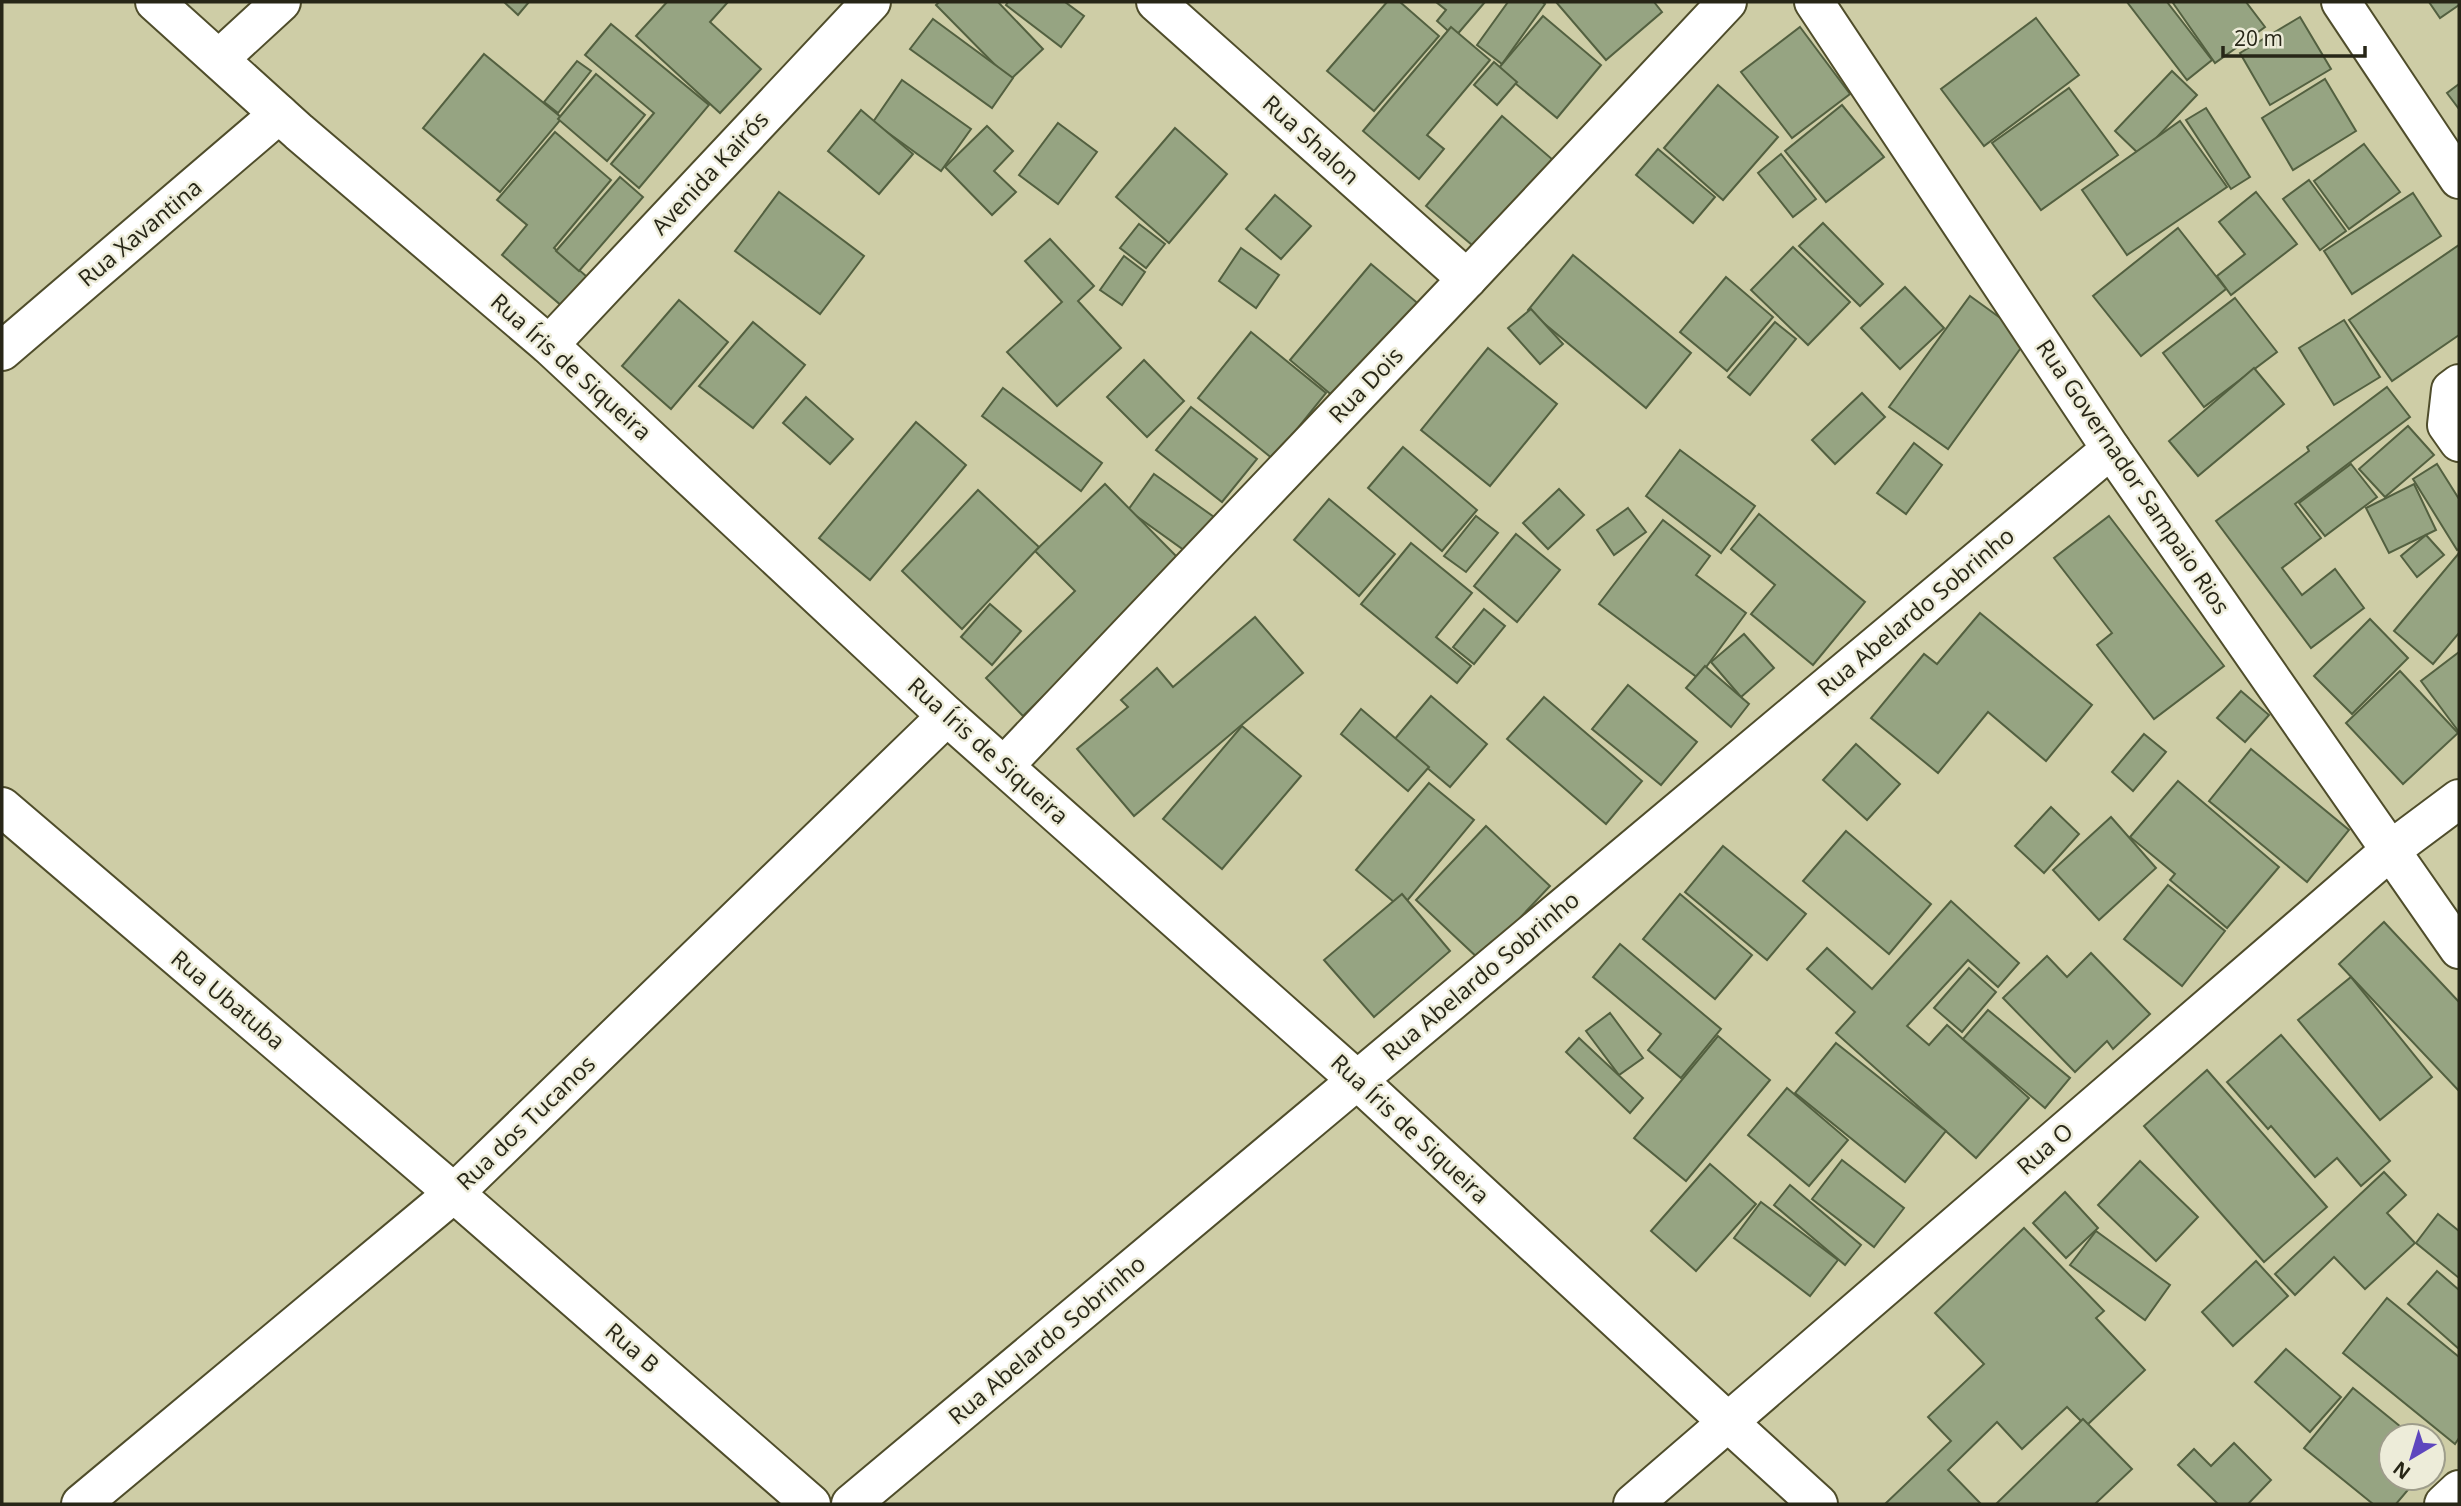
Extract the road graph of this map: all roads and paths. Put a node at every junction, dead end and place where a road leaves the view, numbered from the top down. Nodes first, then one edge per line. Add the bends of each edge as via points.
1 (155, 2) edge
2 (281, 2) edge
3 (870, 2) edge
4 (1156, 2) edge
5 (1727, 2) edge
6 (1814, 2) edge
7 (2341, 2) edge
8 (219, 60) junction
9 (279, 114) junction
10 (2459, 179) edge
11 (1467, 279) junction
12 (549, 345) junction
13 (2, 351) edge
14 (2455, 387) edge
15 (2459, 443) edge
16 (2111, 449) junction
17 (947, 716) junction
18 (1004, 766) junction
19 (2459, 799) edge
20 (2, 807) edge
21 (2392, 849) junction
22 (2459, 949) edge
23 (1357, 1080) junction
24 (454, 1192) junction
25 (1729, 1423) junction
26 (2459, 1490) edge
27 (81, 1504) edge
28 (811, 1504) edge
29 (852, 1504) edge
30 (1633, 1504) edge
31 (1818, 1504) edge
32 (2444, 1504) edge

1 - 8 street, Rua Íris de Siqueira
2 - 8 street
3 - 12 street, Avenida Kairós
4 - 11 street, Rua Shalon
5 - 11 street, Rua Dois
6 - 16 street, Rua Governador Sampaio Rios
7 - 10 street
8 - 9 street, Rua Íris de Siqueira
9 - 12 street, Rua Íris de Siqueira
9 - 13 street, Rua Xavantina
11 - 18 street, Rua Dois
12 - 17 street, Rua Íris de Siqueira
14 - 15 street via 2447,425
16 - 21 street, Rua Governador Sampaio Rios
16 - 23 street, Rua Abelardo Sobrinho
17 - 18 street, Rua Íris de Siqueira
17 - 24 street, Rua dos Tucanos
18 - 23 street, Rua Íris de Siqueira
19 - 21 street, Rua O
20 - 24 street, Rua Ubatuba
21 - 22 street, Rua Governador Sampaio Rios
21 - 25 street, Rua O
23 - 25 street, Rua Íris de Siqueira
23 - 29 street, Rua Abelardo Sobrinho
24 - 27 street, Rua dos Tucanos
24 - 28 street, Rua B
25 - 30 street, Rua O
25 - 31 street, Rua Íris de Siqueira
26 - 32 street

